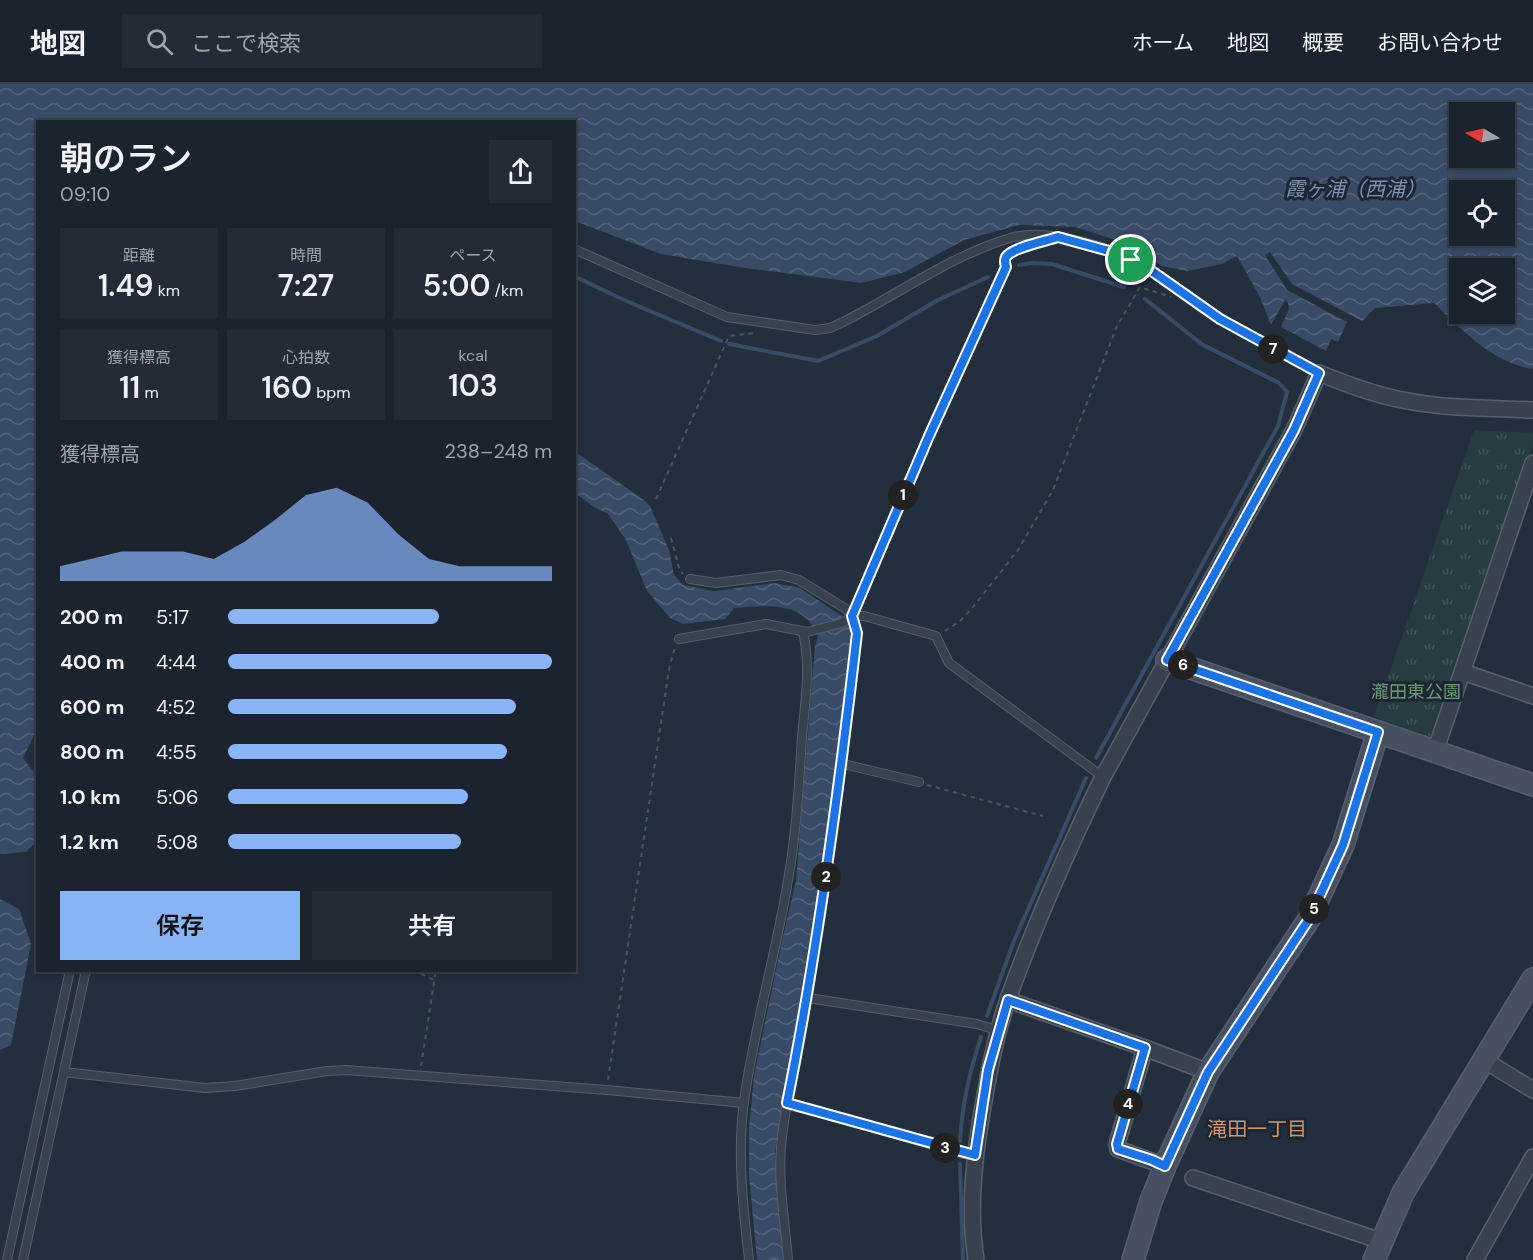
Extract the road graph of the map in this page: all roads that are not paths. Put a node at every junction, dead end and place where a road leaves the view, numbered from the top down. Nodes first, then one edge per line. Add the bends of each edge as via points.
1 (1058, 237) junction
2 (576, 250) edge
3 (1319, 373) junction
4 (1533, 410) edge
5 (1533, 463) edge
6 (690, 579) road end
7 (852, 616) junction
8 (803, 632) junction
9 (679, 639) road end
10 (1167, 660) junction
11 (1463, 672) junction
12 (1533, 696) edge
13 (1378, 732) junction
14 (1435, 752) junction
15 (843, 764) junction
16 (1103, 777) junction
17 (919, 782) road end
18 (1533, 785) edge
19 (70, 972) edge
20 (86, 972) edge
21 (1533, 979) edge
22 (808, 998) junction
23 (1008, 1000) junction
24 (999, 1031) junction
25 (1145, 1048) junction
26 (1484, 1060) junction
27 (64, 1072) junction
28 (1208, 1072) junction
29 (1533, 1090) edge
30 (744, 1103) junction
31 (787, 1103) junction
32 (975, 1155) junction
33 (1533, 1157) edge
34 (1165, 1166) junction
35 (1193, 1178) dead end
36 (1378, 1250) edge
37 (7, 1260) edge
38 (23, 1260) edge
39 (749, 1260) edge
40 (789, 1260) edge
41 (976, 1260) edge
42 (1133, 1260) edge
43 (1474, 1260) edge

1 - 2 lane via 1026,235 989,246 843,322 815,330 727,317
1 - 3 lane via 1120,254 1154,272 1242,332
1 - 7 lane via 1007,256 1004,273
3 - 4 street via 1405,401
3 - 10 street via 1294,430
5 - 11 street
6 - 7 lane via 716,583 781,575 799,580 834,600
7 - 8 lane via 842,623
7 - 15 lane via 857,633
7 - 16 lane via 936,636 949,663
8 - 9 lane via 766,624
8 - 30 lane via 807,675 797,810 787,887
10 - 13 street
10 - 16 street
11 - 12 street
11 - 14 street
13 - 14 street
13 - 28 street via 1343,845 1309,919
14 - 18 street
15 - 17 lane
15 - 22 lane
16 - 23 street via 1072,842
19 - 37 lane
20 - 27 lane
21 - 26 street
22 - 24 lane via 977,1024
22 - 31 lane
23 - 24 street
23 - 25 street
24 - 32 street via 988,1070
25 - 28 street
25 - 34 street via 1117,1144 1118,1149
26 - 29 street
26 - 36 street via 1403,1193
27 - 30 lane via 204,1088 346,1070
27 - 38 lane
28 - 34 street
30 - 39 lane via 741,1171
31 - 32 lane
31 - 40 lane via 780,1164
32 - 41 street via 972,1236
33 - 43 street
34 - 42 street
35 - 36 street

